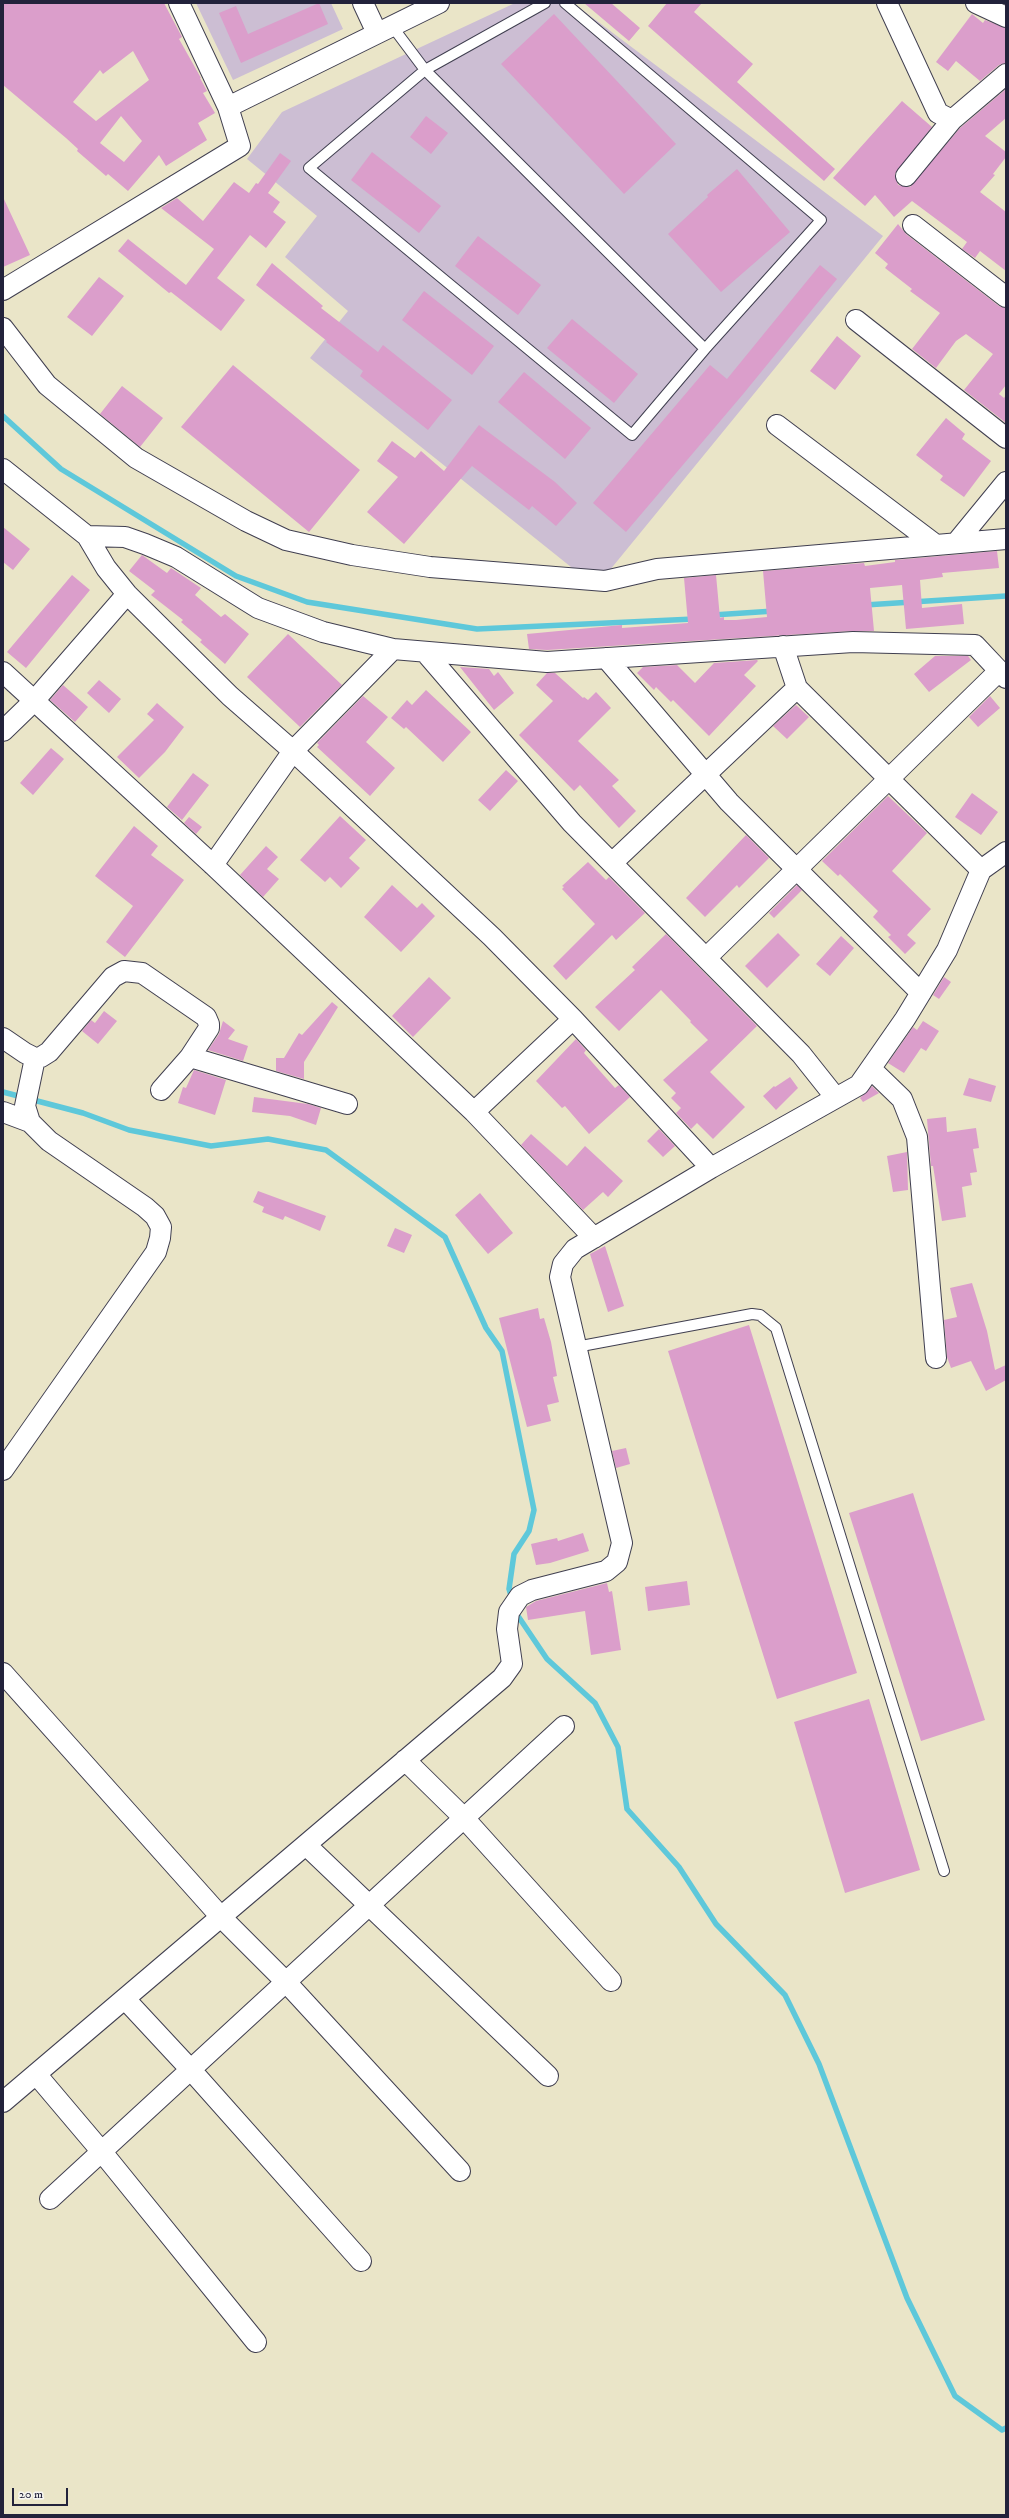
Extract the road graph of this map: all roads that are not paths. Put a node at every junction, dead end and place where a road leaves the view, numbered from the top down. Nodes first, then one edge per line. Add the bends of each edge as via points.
1 (179, 3) edge
2 (363, 3) edge
3 (439, 3) edge
4 (544, 3) edge
5 (565, 3) edge
6 (888, 3) edge
7 (976, 3) edge
8 (1006, 17) edge
9 (384, 29) junction
10 (425, 70) junction
11 (1006, 74) edge
12 (228, 107) junction
13 (952, 120) junction
14 (906, 176) dead end
15 (913, 225) dead end
16 (3, 290) edge
17 (1006, 297) edge
18 (856, 320) dead end
19 (3, 328) edge
20 (705, 349) junction
21 (777, 425) dead end
22 (1006, 438) edge
23 (3, 469) edge
24 (1006, 482) edge
25 (87, 536) junction
26 (1006, 539) edge
27 (956, 543) junction
28 (936, 545) junction
29 (127, 594) junction
30 (783, 646) junction
31 (393, 649) junction
32 (424, 652) junction
33 (606, 658) junction
34 (3, 672) edge
35 (1003, 674) edge
36 (797, 688) junction
37 (34, 701) junction
38 (3, 731) edge
39 (292, 751) junction
40 (706, 774) junction
41 (889, 779) junction
42 (1006, 852) edge
43 (612, 863) junction
44 (213, 864) junction
45 (797, 870) junction
46 (981, 870) junction
47 (706, 958) junction
48 (921, 993) junction
49 (573, 1019) junction
50 (3, 1038) edge
51 (190, 1057) junction
52 (35, 1058) junction
53 (871, 1069) junction
54 (161, 1090) dead end
55 (836, 1098) junction
56 (347, 1104) dead end
57 (3, 1112) edge
58 (474, 1112) junction
59 (28, 1114) junction
60 (711, 1168) junction
61 (594, 1238) junction
62 (576, 1347) junction
63 (936, 1358) dead end
64 (3, 1470) edge
65 (3, 1673) edge
66 (564, 1726) dead end
67 (405, 1760) junction
68 (464, 1818) junction
69 (306, 1845) junction
70 (944, 1871) dead end
71 (368, 1906) junction
72 (221, 1917) junction
73 (611, 1981) dead end
74 (286, 1982) junction
75 (124, 1999) junction
76 (191, 2070) junction
77 (36, 2074) junction
78 (548, 2076) dead end
79 (3, 2102) edge
80 (102, 2152) junction
81 (460, 2171) dead end
82 (50, 2199) dead end
83 (361, 2261) dead end
84 (256, 2342) dead end

1 - 12 street
2 - 9 street
3 - 9 street
4 - 10 lane
5 - 20 lane via 821,220
6 - 13 street via 938,113
7 - 8 street
9 - 10 lane
9 - 12 street
10 - 20 lane
10 - 20 lane via 309,168 632,435
11 - 13 street
12 - 16 street via 240,146
13 - 14 street
15 - 17 street
18 - 22 street
19 - 28 street via 47,385 136,458 246,521 280,537 352,555 438,568 605,581 657,569
21 - 28 street
23 - 25 street
24 - 27 street
25 - 29 street via 106,568
25 - 31 street via 126,537 145,544 176,557 258,608 323,632
26 - 27 street
27 - 28 street
29 - 37 street
29 - 39 street via 230,696
30 - 33 street
30 - 35 street via 852,642 975,645
30 - 36 street
31 - 32 street
31 - 39 street
32 - 33 street via 547,662
32 - 43 street via 572,824
33 - 40 street
34 - 37 street
35 - 41 street
36 - 40 street
36 - 41 street
37 - 38 street
37 - 44 street
39 - 44 street
39 - 49 street via 492,936
40 - 43 street
40 - 45 street via 729,802
41 - 45 street
41 - 46 street
42 - 46 street
43 - 47 street
44 - 58 street
45 - 47 street
45 - 48 street
46 - 48 street via 947,950
47 - 55 street via 802,1054
48 - 53 street
49 - 58 street
49 - 60 street
50 - 52 street
51 - 52 street via 209,1028 209,1020 150,978 132,970 113,977 49,1052
51 - 54 street
51 - 56 street
52 - 59 street
53 - 55 street via 859,1085
53 - 63 street via 902,1099 917,1137
55 - 60 street
57 - 59 street
58 - 61 street
59 - 64 street via 49,1141 145,1207 155,1216 161,1227 160,1238 151,1259
60 - 61 street
61 - 62 street via 570,1253 563,1264 560,1277
62 - 67 street via 622,1543 621,1554 606,1571 532,1590 514,1604 507,1629 512,1664 502,1678
62 - 70 lane via 752,1314 760,1315 776,1328
65 - 72 street
66 - 68 street
67 - 68 street
67 - 69 street
68 - 71 street
68 - 73 street
69 - 71 street
69 - 72 street
71 - 74 street
71 - 78 street
72 - 74 street
72 - 75 street
74 - 76 street
74 - 81 street
75 - 76 street
75 - 77 street
76 - 80 street
76 - 83 street
77 - 79 street
77 - 80 street
80 - 82 street
80 - 84 street

